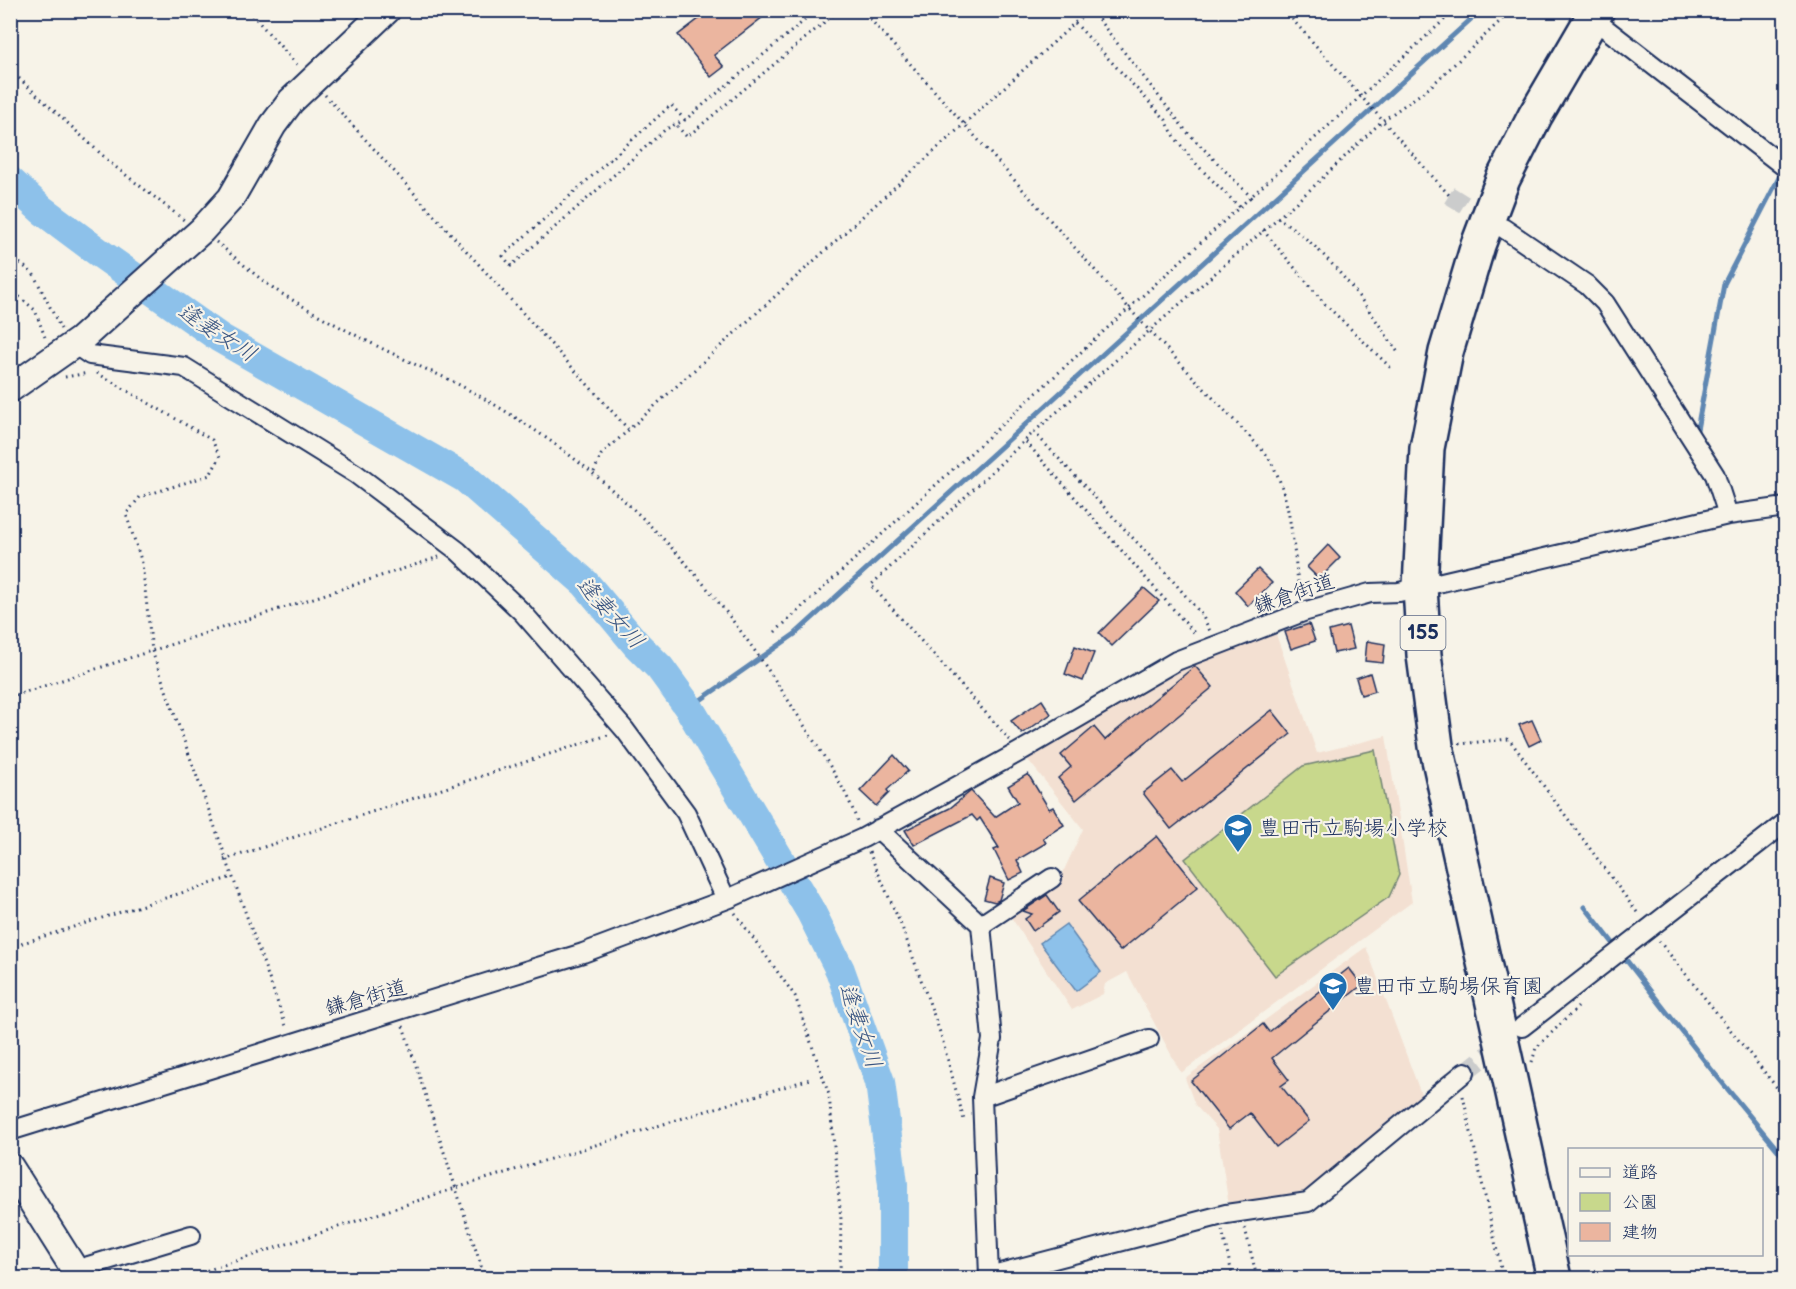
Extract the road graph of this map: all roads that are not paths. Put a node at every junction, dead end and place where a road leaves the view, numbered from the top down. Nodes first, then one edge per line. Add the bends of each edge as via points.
1 (387, 10) edge
2 (1587, 13) edge
3 (1785, 168) edge
4 (1503, 228) tunnel mouth
5 (77, 342) junction
6 (10, 389) edge
7 (1785, 507) edge
8 (1728, 515) junction
9 (1410, 589) junction
10 (1785, 822) edge
11 (866, 836) junction
12 (1052, 878) dead end
13 (728, 898) junction
14 (981, 925) junction
15 (1522, 1027) tunnel mouth
16 (1149, 1039) dead end
17 (1462, 1075) tunnel mouth
18 (982, 1097) junction
19 (10, 1131) edge
20 (10, 1167) edge
21 (191, 1235) dead end
22 (77, 1274) edge
23 (1533, 1278) edge
24 (1554, 1278) edge

1 - 5 street via 311,80 273,125 231,198 195,237
2 - 3 street
2 - 9 highway, 155 via 1513,158 1478,245 1446,352 1427,448
4 - 8 street via 1587,285 1605,303 1715,475
5 - 6 street
5 - 13 street via 90,355 184,367 356,474 458,551 523,613 625,730 686,813
7 - 8 street, 鎌倉街道
8 - 9 street, 鎌倉街道
9 - 11 street, 鎌倉街道 via 1370,593 1303,612 1176,660
9 - 23 highway, 155 via 1408,687
9 - 24 highway, 155 via 1424,655 1436,746
10 - 15 street
11 - 13 street, 鎌倉街道
11 - 14 street
12 - 14 street
13 - 19 street, 鎌倉街道 via 583,953
14 - 18 street via 992,1039
16 - 18 street
17 - 18 street via 1308,1202 1231,1214 989,1276
20 - 22 street
21 - 22 street

